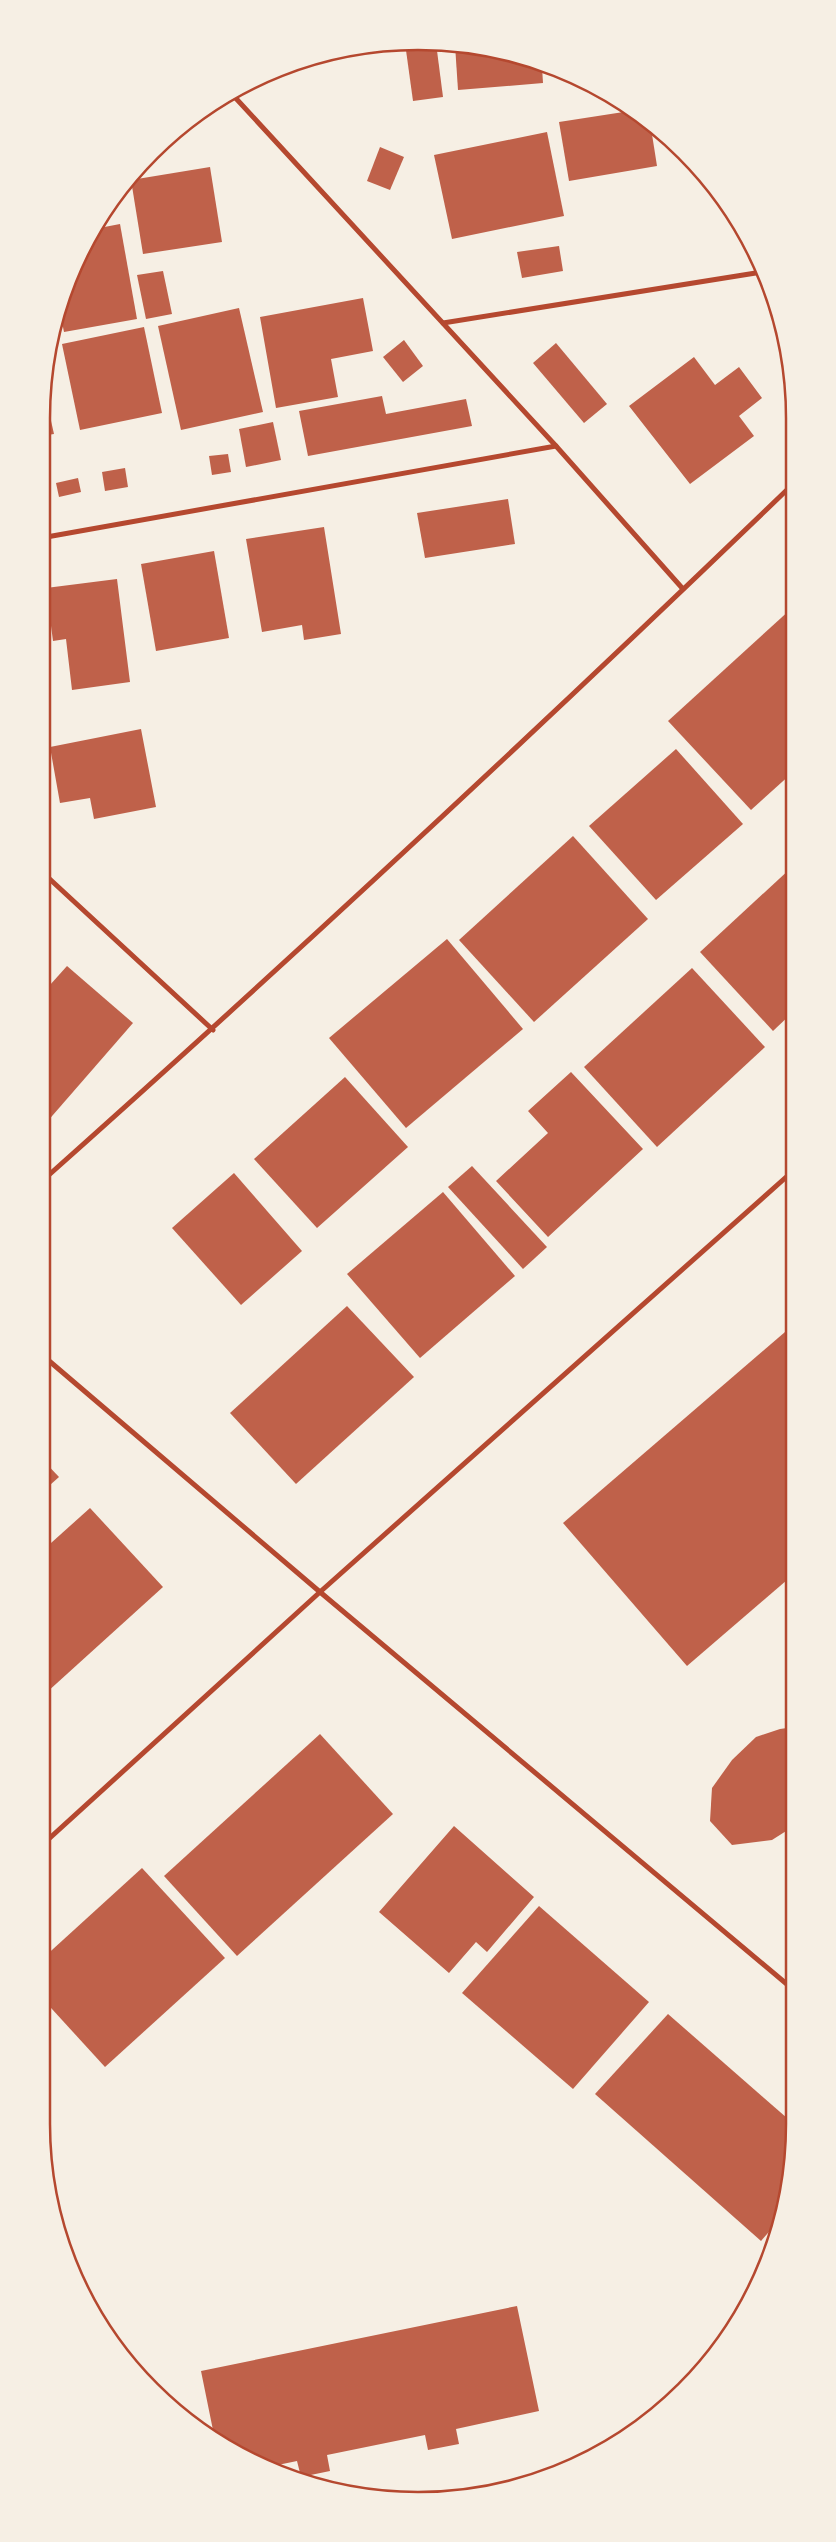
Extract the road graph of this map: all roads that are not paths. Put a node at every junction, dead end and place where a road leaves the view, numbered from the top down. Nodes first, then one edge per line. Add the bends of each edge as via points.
1 (236, 98) edge
2 (756, 273) edge
3 (443, 323) junction
4 (556, 446) junction
5 (786, 491) edge
6 (50, 536) edge
7 (684, 589) junction
8 (50, 879) edge
9 (213, 1030) junction
10 (50, 1174) edge
11 (786, 1177) edge
12 (50, 1362) edge
13 (320, 1592) junction
14 (50, 1838) edge
15 (786, 1984) edge

1 - 3 street
2 - 3 street
3 - 4 street
4 - 6 street
4 - 7 street
5 - 7 street
7 - 9 street
8 - 9 street
9 - 10 street
11 - 13 street
12 - 13 street
13 - 14 street
13 - 15 street

